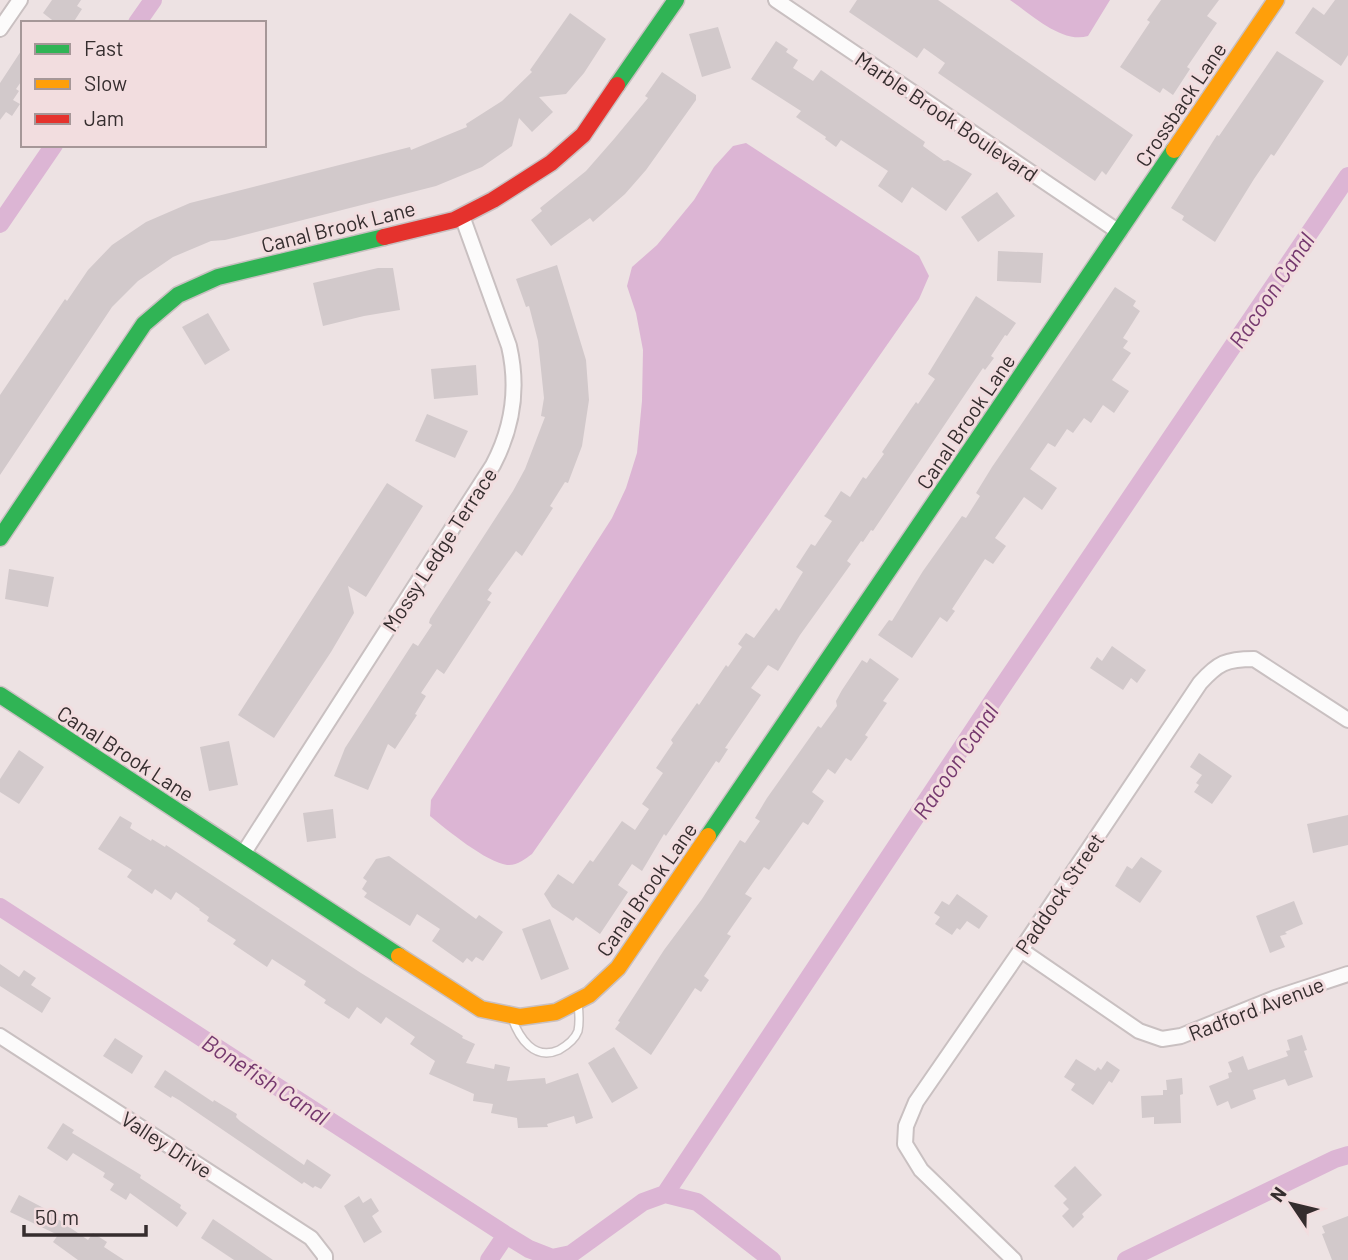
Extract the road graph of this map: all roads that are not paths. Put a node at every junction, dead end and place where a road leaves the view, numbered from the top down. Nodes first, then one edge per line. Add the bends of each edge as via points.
1 (20, 0) edge
2 (676, 0) edge
3 (776, 0) edge
4 (1276, 0) edge
5 (0, 29) edge
6 (462, 216) junction
7 (1119, 232) junction
8 (0, 538) edge
9 (0, 695) edge
10 (1348, 720) edge
11 (243, 854) junction
12 (1021, 950) junction
13 (1348, 974) edge
14 (578, 1003) junction
15 (512, 1017) junction
16 (0, 1036) edge
17 (325, 1260) edge
18 (1014, 1260) edge

1 - 5 street
2 - 6 street, Canal Brook Lane via 583,135 524,182
3 - 7 street, Marble Brook Boulevard
4 - 7 street, Crossback Lane
6 - 8 street, Canal Brook Lane via 218,277 167,300 144,324
6 - 11 street, Mossy Ledge Terrace via 509,346 513,410 509,430 493,465
7 - 14 street, Canal Brook Lane via 618,968
9 - 11 street, Canal Brook Lane
10 - 12 street, Paddock Street via 1254,659 1215,665
11 - 15 street, Canal Brook Lane via 481,1009
12 - 13 street, Radford Avenue via 1139,1031 1162,1038 1181,1036
12 - 18 street, Paddock Street via 916,1102 906,1126 905,1144 921,1170
14 - 15 street, Canal Brook Lane via 555,1012
14 - 15 lane via 578,1031 565,1046 548,1053 528,1046
16 - 17 street, Valley Drive via 311,1238

